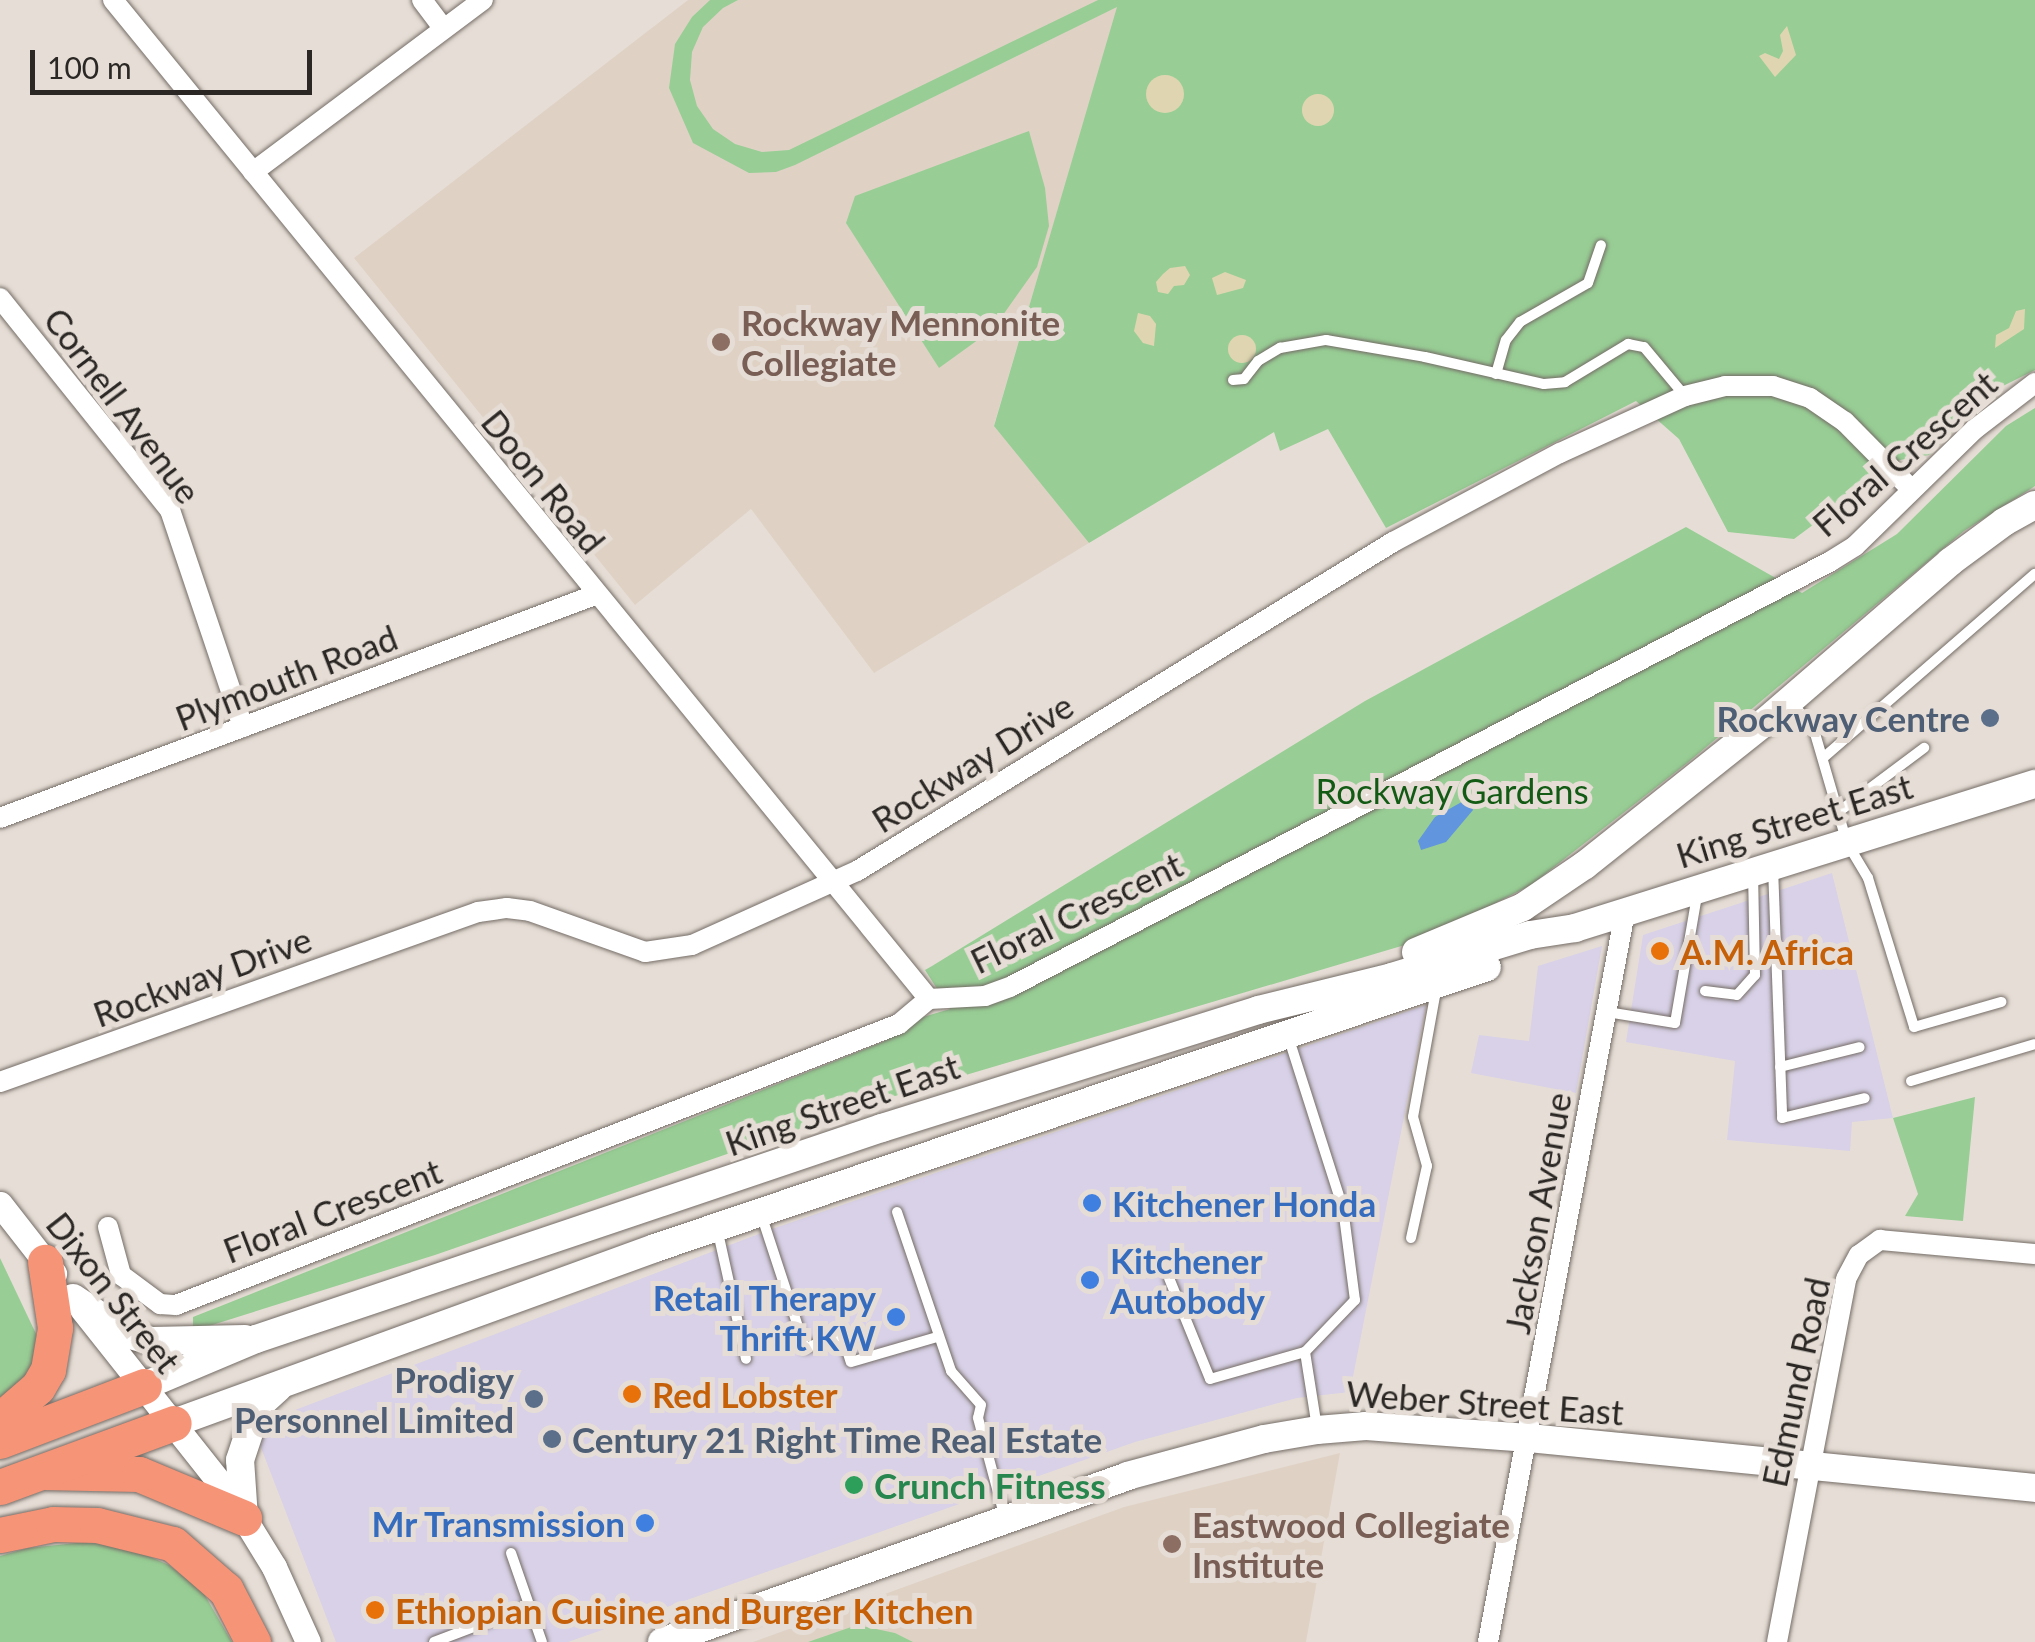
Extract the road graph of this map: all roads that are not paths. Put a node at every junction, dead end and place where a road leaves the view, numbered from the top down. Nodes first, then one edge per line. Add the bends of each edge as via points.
1 (113, 0) edge
2 (422, 0) edge
3 (483, 0) edge
4 (444, 29) junction
5 (253, 172) junction
6 (1601, 245) dead end
7 (0, 298) edge
8 (1496, 374) junction
9 (1233, 380) dead end
10 (2035, 383) edge
11 (1685, 396) junction
12 (1912, 489) junction
13 (2035, 505) edge
14 (2035, 574) edge
15 (596, 595) junction
16 (1791, 700) junction
17 (243, 727) junction
18 (1924, 748) dead end
19 (1823, 758) junction
20 (2035, 784) edge
21 (1842, 810) junction
22 (0, 818) edge
23 (1847, 843) junction
24 (1763, 869) junction
25 (835, 882) junction
26 (1698, 889) junction
27 (1625, 912) junction
28 (1575, 928) junction
29 (1437, 984) junction
30 (1705, 991) dead end
31 (929, 998) junction
32 (2001, 1002) dead end
33 (1258, 1010) junction
34 (1606, 1012) junction
35 (1288, 1035) junction
36 (2035, 1044) edge
37 (1860, 1047) dead end
38 (1780, 1067) junction
39 (1911, 1081) dead end
40 (0, 1082) edge
41 (1865, 1098) dead end
42 (0, 1204) edge
43 (760, 1212) junction
44 (897, 1212) dead end
45 (108, 1227) dead end
46 (716, 1227) junction
47 (1411, 1238) dead end
48 (2035, 1254) edge
49 (45, 1262) junction
50 (1170, 1278) dead end
51 (73, 1298) junction
52 (938, 1337) junction
53 (256, 1340) junction
54 (1305, 1352) junction
55 (746, 1359) dead end
56 (282, 1384) junction
57 (144, 1386) junction
58 (0, 1420) edge
59 (174, 1422) junction
60 (1317, 1430) junction
61 (1529, 1438) junction
62 (0, 1441) edge
63 (1810, 1467) junction
64 (42, 1472) junction
65 (0, 1488) edge
66 (2035, 1488) edge
67 (244, 1518) junction
68 (1005, 1518) junction
69 (0, 1534) edge
70 (511, 1553) dead end
71 (529, 1606) junction
72 (253, 1642) edge
73 (308, 1642) edge
74 (434, 1642) edge
75 (542, 1642) edge
76 (662, 1642) edge
77 (1488, 1642) edge
78 (1777, 1642) edge

1 - 5 street, Doon Road
2 - 4 street
3 - 4 street
4 - 5 street
5 - 15 street, Doon Road
6 - 8 lane via 1588,283 1520,322 1506,340
7 - 17 street, Cornell Avenue via 170,510
8 - 9 lane via 1326,340 1280,348 1244,379
8 - 11 lane via 1565,382 1628,344 1644,347
10 - 12 street, Floral Crescent
11 - 12 street, Rockway Drive via 1726,386 1773,386 1810,398 1845,422
11 - 25 street, Rockway Drive via 1560,452 1393,542
12 - 31 street, Floral Crescent via 1831,561 1628,667 1010,987 986,996
13 - 16 main road via 1950,562
14 - 19 lane
15 - 17 street, Plymouth Road
15 - 25 street, Doon Road
16 - 19 lane via 1814,730
16 - 33 main road via 1523,907
17 - 22 street, Plymouth Road
18 - 21 lane
19 - 21 lane
20 - 23 main road, King Street East
21 - 23 lane
23 - 24 main road, King Street East
23 - 32 lane via 1868,878 1914,1027
24 - 26 main road, King Street East
24 - 30 lane via 1755,975 1737,996
24 - 38 lane
25 - 31 street, Doon Road
25 - 40 street, Rockway Drive via 692,944 645,952 530,911 478,912
26 - 27 main road, King Street East
26 - 34 lane via 1674,1024
27 - 28 main road, King Street East
27 - 34 street, Jackson Avenue
28 - 29 main road, King Street East via 1532,952
28 - 33 main road, King Street East
29 - 35 main road, King Street East
29 - 47 lane via 1413,1117 1427,1166
31 - 45 street, Floral Crescent via 899,1024 176,1305 160,1304 122,1275
33 - 53 main road, King Street East via 882,1128
34 - 61 street, Jackson Avenue
35 - 43 main road, King Street East
35 - 54 lane via 1344,1208 1355,1300
36 - 39 lane
37 - 38 lane
38 - 41 lane via 1782,1118
42 - 49 street, Dixon Street
43 - 46 main road, King Street East
43 - 52 lane via 805,1348 842,1335 850,1362
44 - 52 lane
46 - 55 lane
46 - 56 main road, King Street East
48 - 63 street, Edmund Road via 1880,1240 1859,1255 1846,1279
49 - 51 street, Dixon Street
49 - 58 highway via 55,1328 48,1370 38,1388
50 - 54 lane via 1210,1379
51 - 53 main road via 127,1334 152,1341
51 - 57 street, Dixon Street
52 - 68 lane via 952,1371 980,1406
53 - 57 main road, King Street East
54 - 60 lane
56 - 59 main road, King Street East
56 - 67 main road via 258,1406 245,1440
57 - 59 street, Dixon Street
57 - 62 highway
59 - 64 highway
59 - 67 street, Dixon Street
60 - 61 main road, Weber Street East via 1366,1426
60 - 68 main road, Weber Street East via 1127,1476
61 - 63 main road, Weber Street East
61 - 77 street, Jackson Avenue
63 - 66 main road, Weber Street East
63 - 78 street, Edmund Road
64 - 65 highway
64 - 67 highway via 139,1474
67 - 73 street, Dixon Street
68 - 76 main road, Weber Street East
69 - 72 highway via 52,1524 97,1525 173,1544 226,1590
70 - 71 lane
71 - 74 lane
71 - 75 lane

